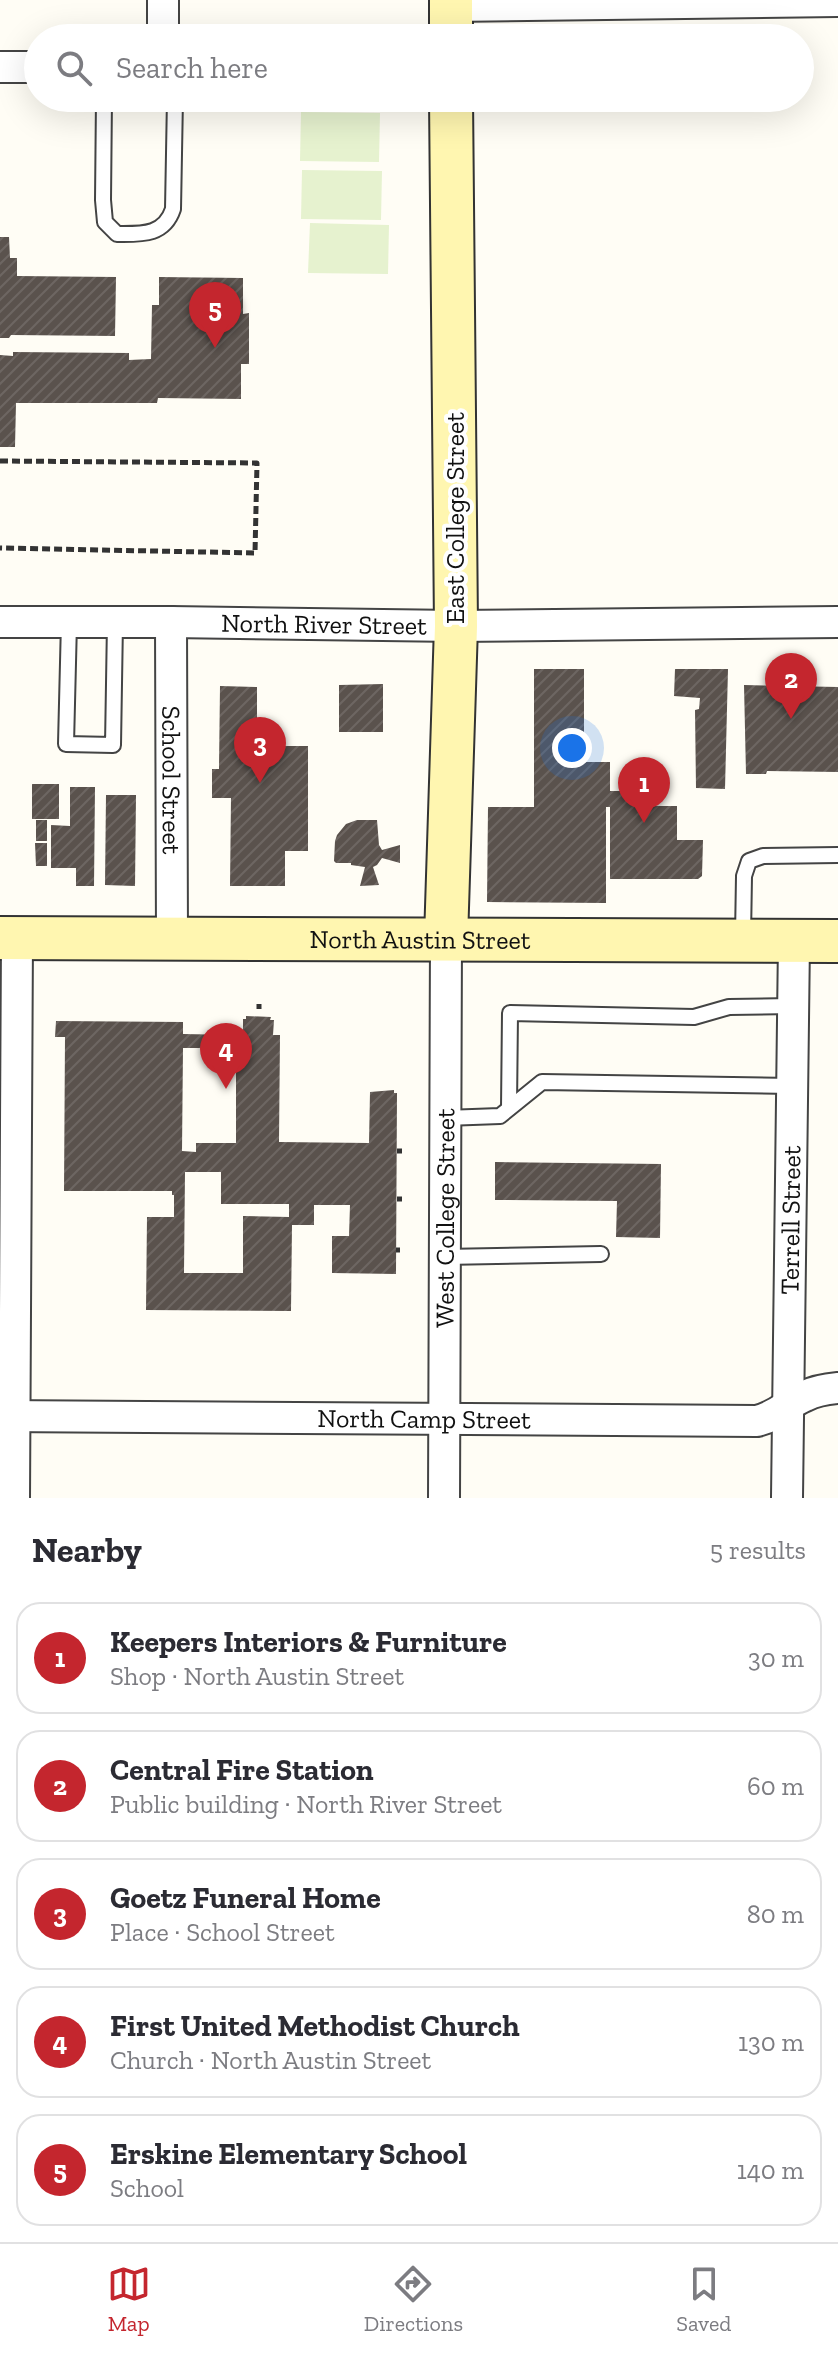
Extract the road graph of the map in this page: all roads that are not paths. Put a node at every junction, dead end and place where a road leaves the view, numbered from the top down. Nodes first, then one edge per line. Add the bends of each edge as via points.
1 (163, 0) edge
2 (838, 1) edge
3 (451, 15) edge
4 (163, 24) edge
5 (0, 67) edge
6 (24, 67) edge
7 (104, 112) edge
8 (175, 112) edge
9 (451, 112) edge
10 (0, 622) edge
11 (69, 622) junction
12 (115, 622) junction
13 (171, 622) junction
14 (838, 622) edge
15 (456, 626) junction
16 (838, 855) edge
17 (8, 938) edge
18 (172, 938) junction
19 (446, 939) junction
20 (743, 941) junction
21 (794, 941) junction
22 (838, 941) edge
23 (793, 1006) junction
24 (792, 1086) junction
25 (509, 1108) junction
26 (445, 1118) junction
27 (8, 1157) edge
28 (601, 1254) dead end
29 (444, 1257) junction
30 (838, 1388) edge
31 (787, 1408) junction
32 (8, 1416) edge
33 (443, 1418) junction
34 (14, 1498) edge
35 (444, 1498) edge
36 (787, 1498) edge

1 - 4 street
2 - 3 street
5 - 6 street
7 - 8 lane via 105,222 117,234 133,234 160,228 173,209
9 - 15 street, East College Street
10 - 11 street, North River Street
11 - 12 street, North River Street
11 - 12 lane via 66,744 113,745
12 - 13 street, North River Street
13 - 15 street, North River Street
13 - 18 street, School Street
14 - 15 street, North River Street
15 - 19 street, East College Street
16 - 20 lane via 763,856 749,861
17 - 18 street, North Austin Street
17 - 27 street
18 - 19 street, North Austin Street
19 - 20 street, North Austin Street
19 - 26 street, West College Street
20 - 21 street, North Austin Street
21 - 22 street, North Austin Street
21 - 23 street, Terrell Street
23 - 24 street, Terrell Street
23 - 25 lane via 729,1007 694,1017 510,1013
24 - 25 lane via 542,1082
24 - 31 street, Terrell Street
25 - 26 lane via 500,1116
26 - 29 street, West College Street
27 - 32 street
28 - 29 lane
29 - 33 street, West College Street
30 - 31 street, North Camp Street via 803,1396
31 - 33 street, North Camp Street via 757,1421
31 - 36 street, Terrell Street
32 - 33 street, North Camp Street
32 - 34 street
33 - 35 street, West College Street

